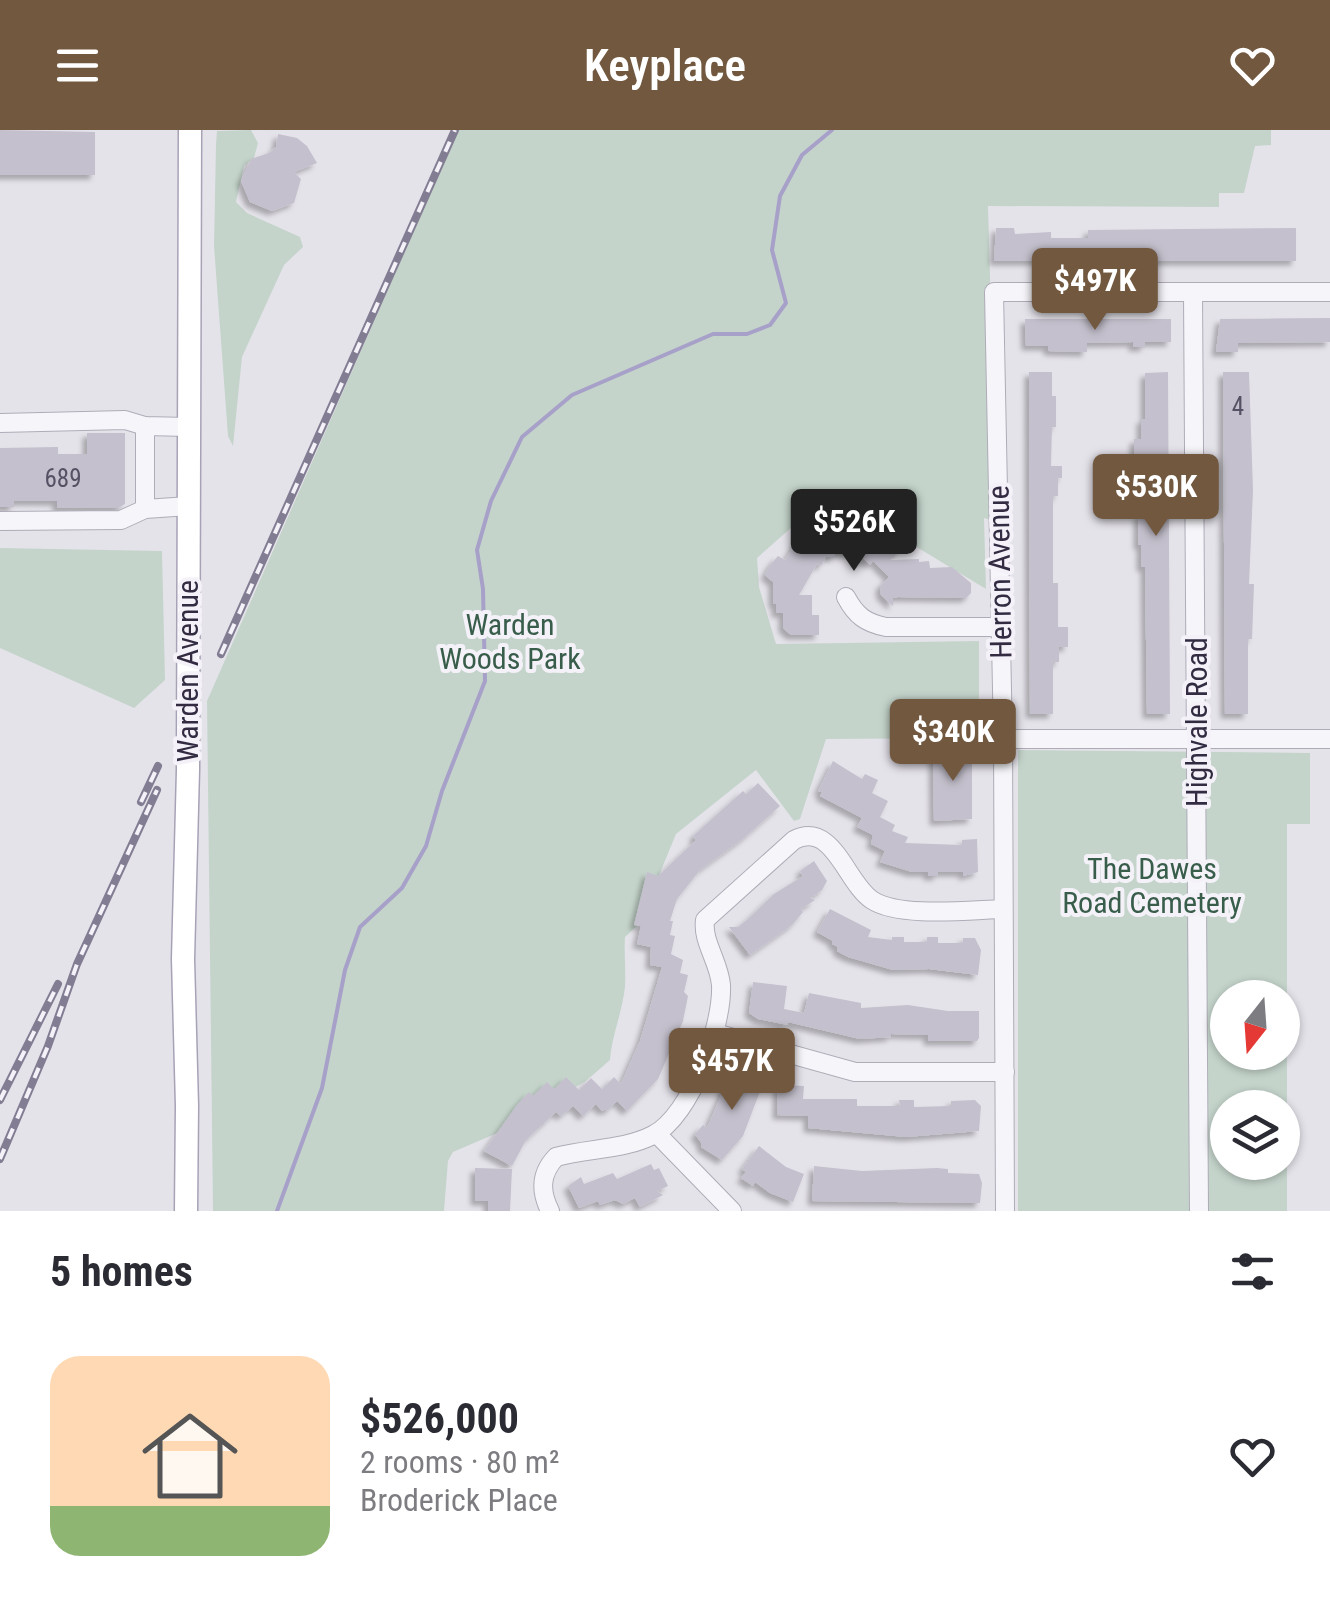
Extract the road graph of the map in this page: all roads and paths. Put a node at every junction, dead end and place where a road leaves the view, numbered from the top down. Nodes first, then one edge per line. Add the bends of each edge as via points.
1 (190, 130) edge
2 (1330, 292) edge
3 (1193, 294) junction
4 (0, 423) edge
5 (144, 426) junction
6 (188, 427) junction
7 (189, 506) junction
8 (146, 509) junction
9 (0, 520) edge
10 (846, 597) dead end
11 (1001, 627) junction
12 (1198, 738) junction
13 (1330, 739) edge
14 (1003, 740) junction
15 (1002, 910) junction
16 (715, 1033) junction
17 (1005, 1072) junction
18 (657, 1134) junction
19 (186, 1211) edge
20 (550, 1211) edge
21 (732, 1211) edge
22 (1005, 1211) edge
23 (1199, 1211) edge

1 - 6 main road, Warden Avenue
2 - 3 street
3 - 11 street, Herron Avenue via 994,292
3 - 12 street, Highvale Road
4 - 5 street via 125,420
5 - 6 street
5 - 8 street
6 - 7 main road, Warden Avenue
7 - 8 street
7 - 19 main road, Warden Avenue
8 - 9 street via 121,520
10 - 11 street via 868,623 886,628
11 - 14 street, Herron Avenue
12 - 13 street
12 - 14 street
12 - 23 street, Highvale Road
14 - 15 street, Herron Avenue
15 - 16 street via 884,906 858,887 830,846 804,834 705,920 703,933 719,966
15 - 17 street, Herron Avenue
16 - 17 street via 855,1072
16 - 18 street via 682,1105
17 - 22 street, Herron Avenue
18 - 20 street via 556,1158 543,1178
18 - 21 street

